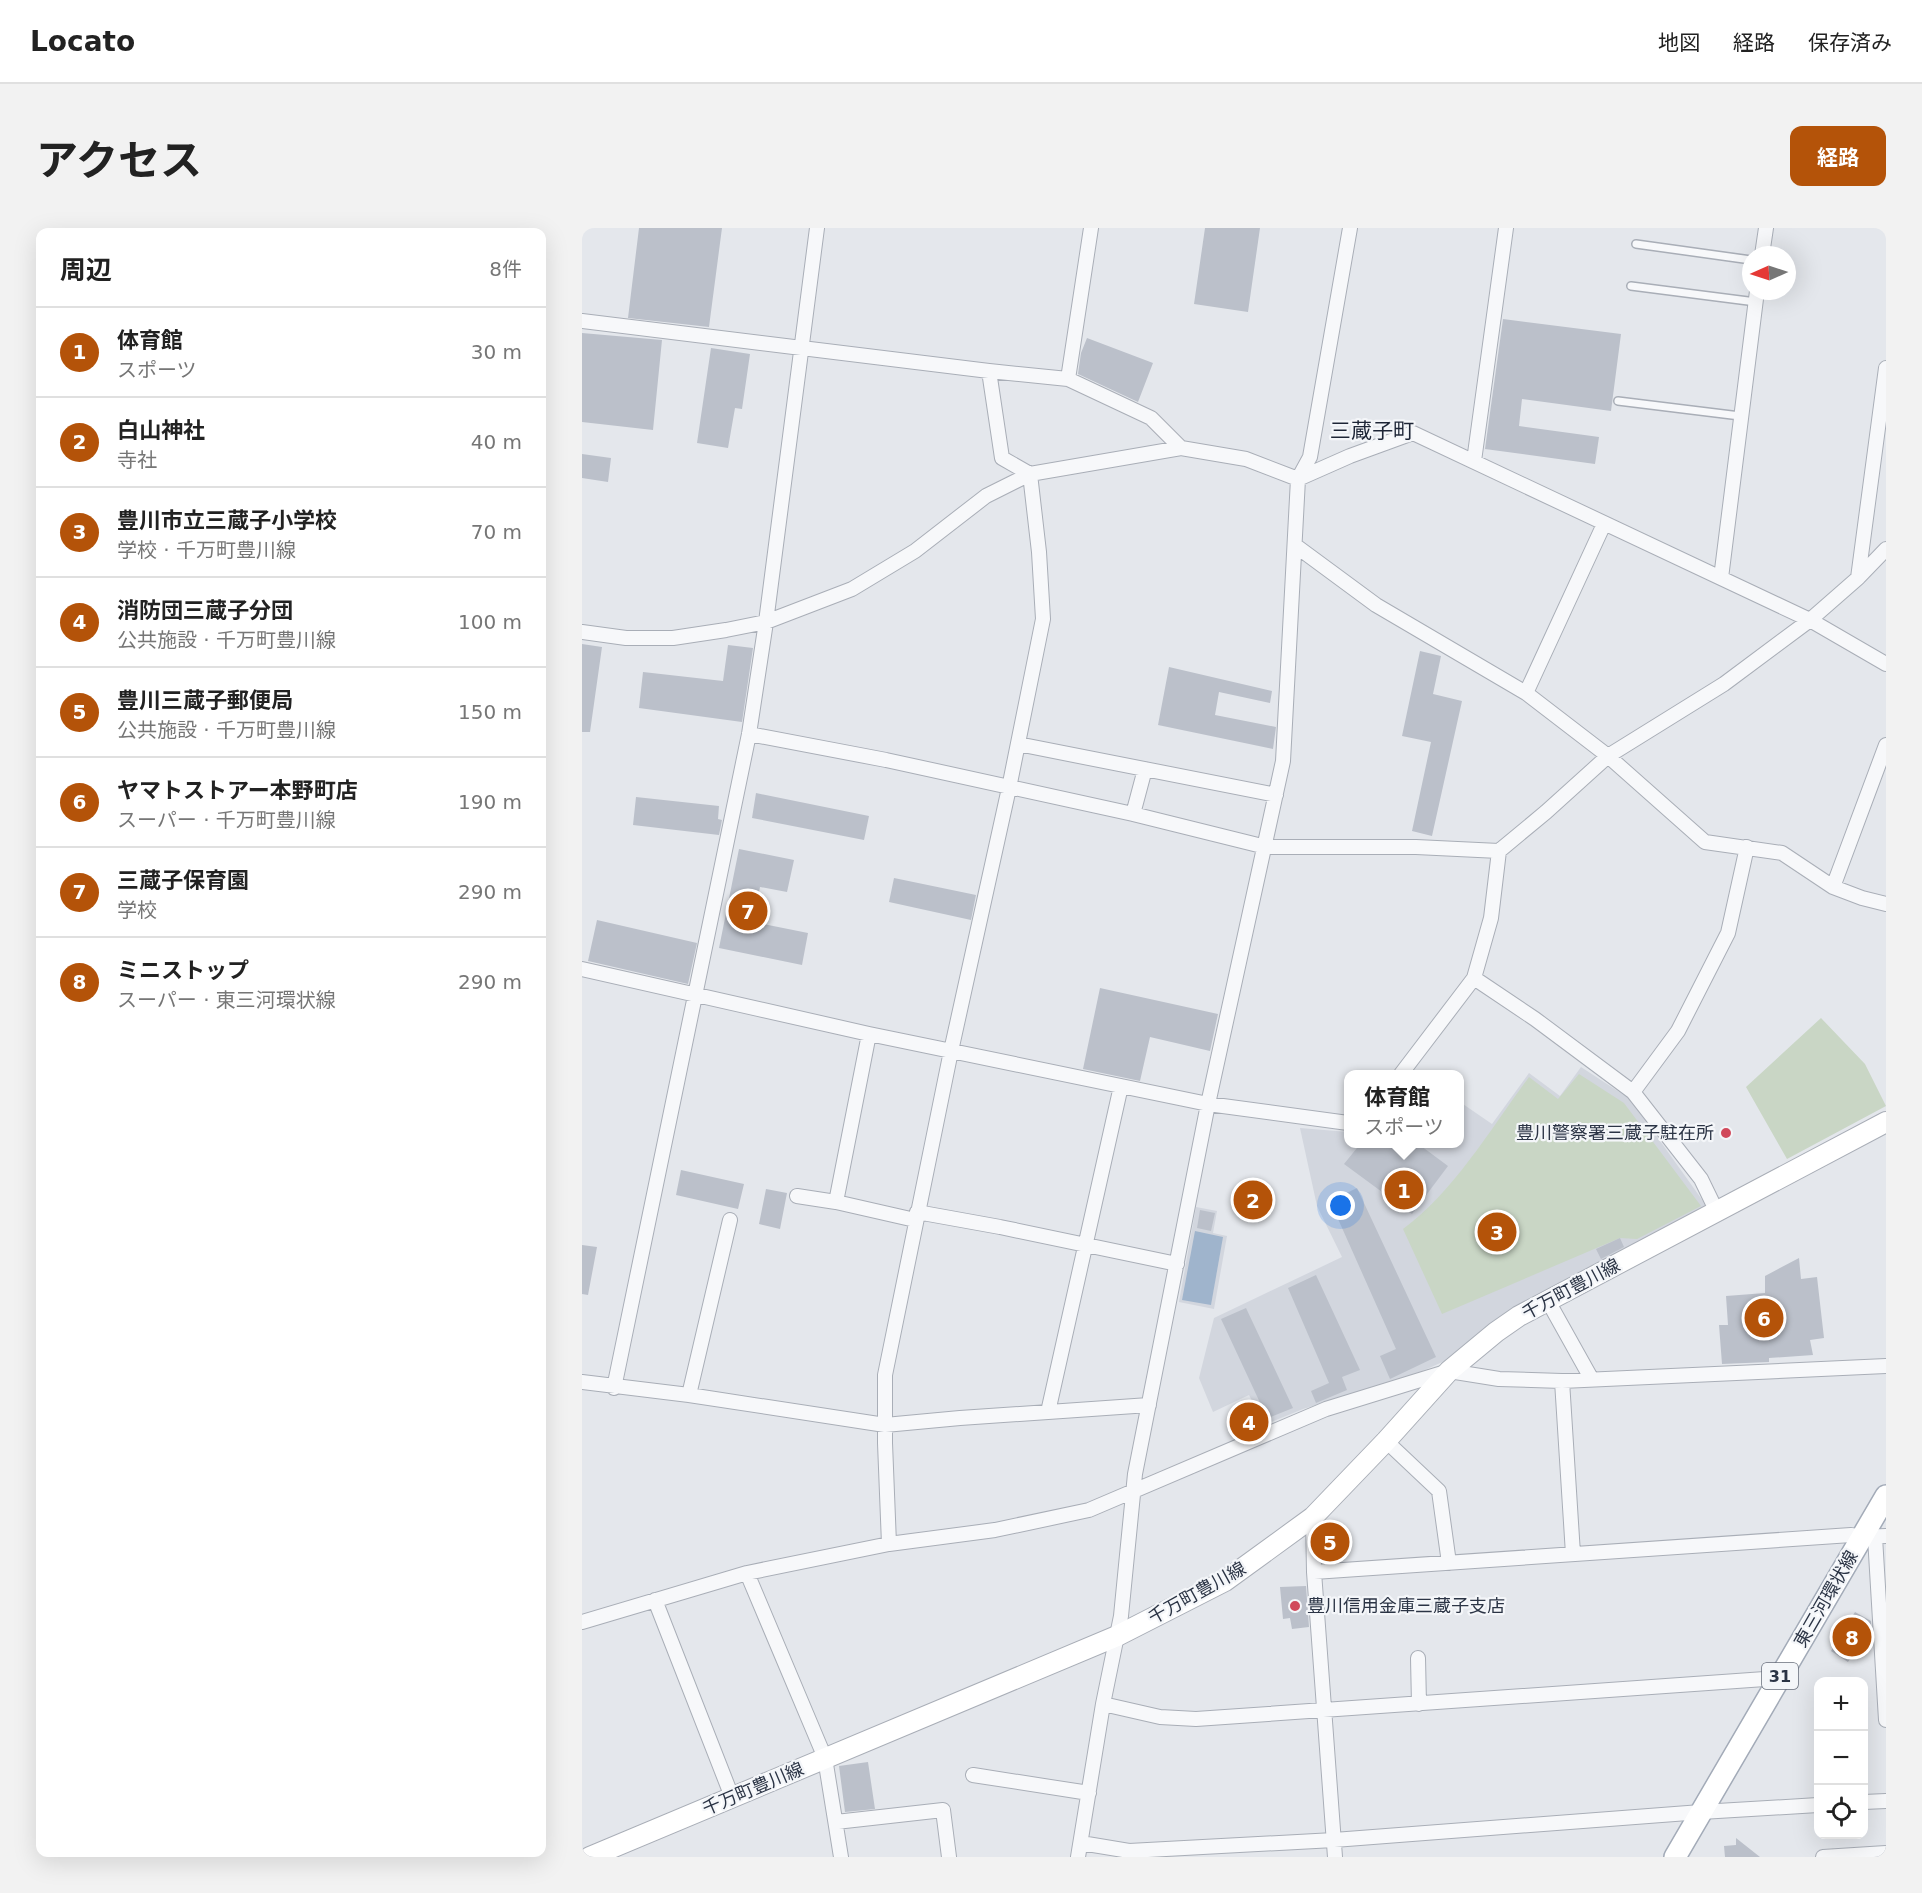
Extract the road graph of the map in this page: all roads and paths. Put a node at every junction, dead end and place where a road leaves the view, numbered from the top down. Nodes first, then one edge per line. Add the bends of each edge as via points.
1 (816, 228) edge
2 (1091, 228) edge
3 (1350, 228) edge
4 (1506, 228) edge
5 (1766, 228) edge
6 (1636, 244) dead end
7 (1763, 246) edge
8 (1742, 259) edge
9 (1631, 286) dead end
10 (1742, 296) edge
11 (1756, 300) edge
12 (582, 321) edge
13 (800, 348) junction
14 (1886, 368) edge
15 (989, 371) junction
16 (1068, 379) junction
17 (1618, 401) dead end
18 (1740, 416) junction
19 (1181, 448) junction
20 (1474, 461) junction
21 (1030, 474) junction
22 (1298, 479) junction
23 (1604, 524) junction
24 (1296, 546) junction
25 (1886, 549) edge
26 (1721, 578) junction
27 (1858, 578) junction
28 (1810, 620) junction
29 (766, 622) junction
30 (582, 632) edge
31 (1886, 664) edge
32 (1526, 693) junction
33 (749, 734) junction
34 (1018, 744) junction
35 (1886, 745) edge
36 (1608, 756) junction
37 (1145, 769) junction
38 (1009, 788) junction
39 (1276, 795) junction
40 (1133, 814) junction
41 (1266, 847) junction
42 (1747, 847) junction
43 (1499, 851) junction
44 (1833, 887) junction
45 (1886, 904) edge
46 (582, 969) edge
47 (1474, 978) junction
48 (695, 996) junction
49 (869, 1034) junction
50 (951, 1051) junction
51 (1404, 1070) edge
52 (1120, 1086) junction
53 (1634, 1092) junction
54 (1208, 1104) junction
55 (1344, 1122) edge
56 (1886, 1122) edge
57 (797, 1197) dead end
58 (836, 1202) junction
59 (1717, 1212) junction
60 (916, 1216) junction
61 (730, 1220) dead end
62 (1085, 1244) junction
63 (1177, 1263) junction
64 (1548, 1301) junction
65 (1886, 1366) edge
66 (1449, 1371) junction
67 (1590, 1378) junction
68 (1562, 1381) junction
69 (582, 1382) edge
70 (614, 1388) junction
71 (689, 1395) junction
72 (1149, 1405) junction
73 (1048, 1412) junction
74 (885, 1425) junction
75 (1386, 1441) junction
76 (1134, 1492) junction
77 (1886, 1496) edge
78 (1313, 1518) junction
79 (1874, 1537) edge
80 (889, 1544) junction
81 (1573, 1554) junction
82 (1449, 1563) junction
83 (747, 1572) junction
84 (1314, 1572) junction
85 (654, 1600) junction
86 (582, 1622) edge
87 (1117, 1636) junction
88 (1418, 1658) dead end
89 (1779, 1678) junction
90 (1103, 1704) junction
91 (1419, 1704) junction
92 (1325, 1710) junction
93 (1886, 1720) edge
94 (825, 1758) junction
95 (973, 1775) dead end
96 (1089, 1793) junction
97 (732, 1797) junction
98 (1886, 1801) edge
99 (1868, 1802) edge
100 (1814, 1805) edge
101 (1701, 1812) junction
102 (836, 1822) junction
103 (1334, 1840) junction
104 (1688, 1847) edge
105 (1080, 1850) edge
106 (1154, 1853) edge
107 (1886, 1853) edge
108 (590, 1857) edge
109 (841, 1857) edge
110 (949, 1857) edge
111 (1335, 1857) edge
112 (1676, 1857) edge
113 (1823, 1857) edge

1 - 13 street
2 - 16 street
3 - 22 street via 1310,458
4 - 20 street
5 - 7 street
6 - 8 lane
9 - 10 lane
11 - 18 street
12 - 13 street
13 - 15 street
13 - 29 street
14 - 27 street
15 - 16 street
15 - 21 street via 1002,458
16 - 19 street via 1151,418
17 - 18 lane
18 - 26 street
19 - 21 street
19 - 22 street via 1246,459
20 - 22 street via 1413,433
20 - 23 street
21 - 29 street via 986,496 915,551 852,590
21 - 34 street via 1043,619
22 - 24 street
23 - 26 street
23 - 32 street
24 - 32 street via 1376,604
24 - 39 street via 1283,761
25 - 27 street
26 - 28 street
27 - 28 street
28 - 31 street
28 - 36 street via 1724,684
29 - 30 street via 673,638 626,638
29 - 33 street
32 - 36 street
33 - 38 street
33 - 48 street
34 - 37 street
34 - 38 street
35 - 44 street
36 - 42 street via 1705,842
36 - 43 street
37 - 39 street
37 - 40 street
38 - 40 street
38 - 50 street
39 - 41 street
40 - 41 street
41 - 43 street
41 - 54 street
42 - 44 street via 1782,853
42 - 53 street via 1728,933 1678,1031
43 - 47 street via 1491,918
44 - 45 street
46 - 48 street
47 - 51 street
47 - 53 street
48 - 49 street
48 - 70 street
49 - 50 street
49 - 58 street
50 - 52 street
50 - 60 street
52 - 54 street
52 - 62 street
53 - 59 street via 1701,1179
54 - 55 street
54 - 63 street
56 - 59 main road, 千万町豊川線
57 - 58 street
58 - 60 street
59 - 64 main road, 千万町豊川線
60 - 62 street
60 - 74 street via 885,1375
61 - 71 street
62 - 63 street
62 - 73 street
63 - 72 street
64 - 66 main road, 千万町豊川線 via 1496,1332
64 - 67 street
65 - 67 street
66 - 68 street via 1499,1379
66 - 75 main road, 千万町豊川線
66 - 76 street via 1326,1409
67 - 68 street
68 - 81 street
69 - 70 street
70 - 71 street
71 - 74 street
72 - 73 street
72 - 76 street
73 - 74 street
74 - 80 street
75 - 78 main road, 千万町豊川線
75 - 82 street via 1439,1491
76 - 80 street via 1089,1510 995,1530
76 - 87 street
77 - 79 main road, 東三河環状線 / 31
78 - 84 street
78 - 87 main road, 千万町豊川線 via 1225,1581
79 - 81 street via 1851,1534
79 - 89 main road, 東三河環状線 / 31
79 - 93 street
80 - 83 street
81 - 82 street
82 - 84 street
83 - 85 street
83 - 94 street
84 - 92 street
85 - 86 street
85 - 97 street
87 - 90 street
87 - 94 main road, 千万町豊川線
88 - 91 street
89 - 91 street
89 - 101 main road, 東三河環状線 / 31
90 - 92 street via 1160,1717 1196,1719
90 - 96 street
91 - 92 street
92 - 103 street
94 - 97 main road, 千万町豊川線
94 - 102 street
95 - 96 street
96 - 105 street
97 - 108 main road, 千万町豊川線
98 - 99 street
100 - 101 street
101 - 103 street
101 - 104 main road, 東三河環状線 / 31
102 - 109 street
102 - 110 street via 943,1810
103 - 106 street
103 - 111 street
104 - 112 main road, 東三河環状線 / 31
105 - 106 street
107 - 113 street

